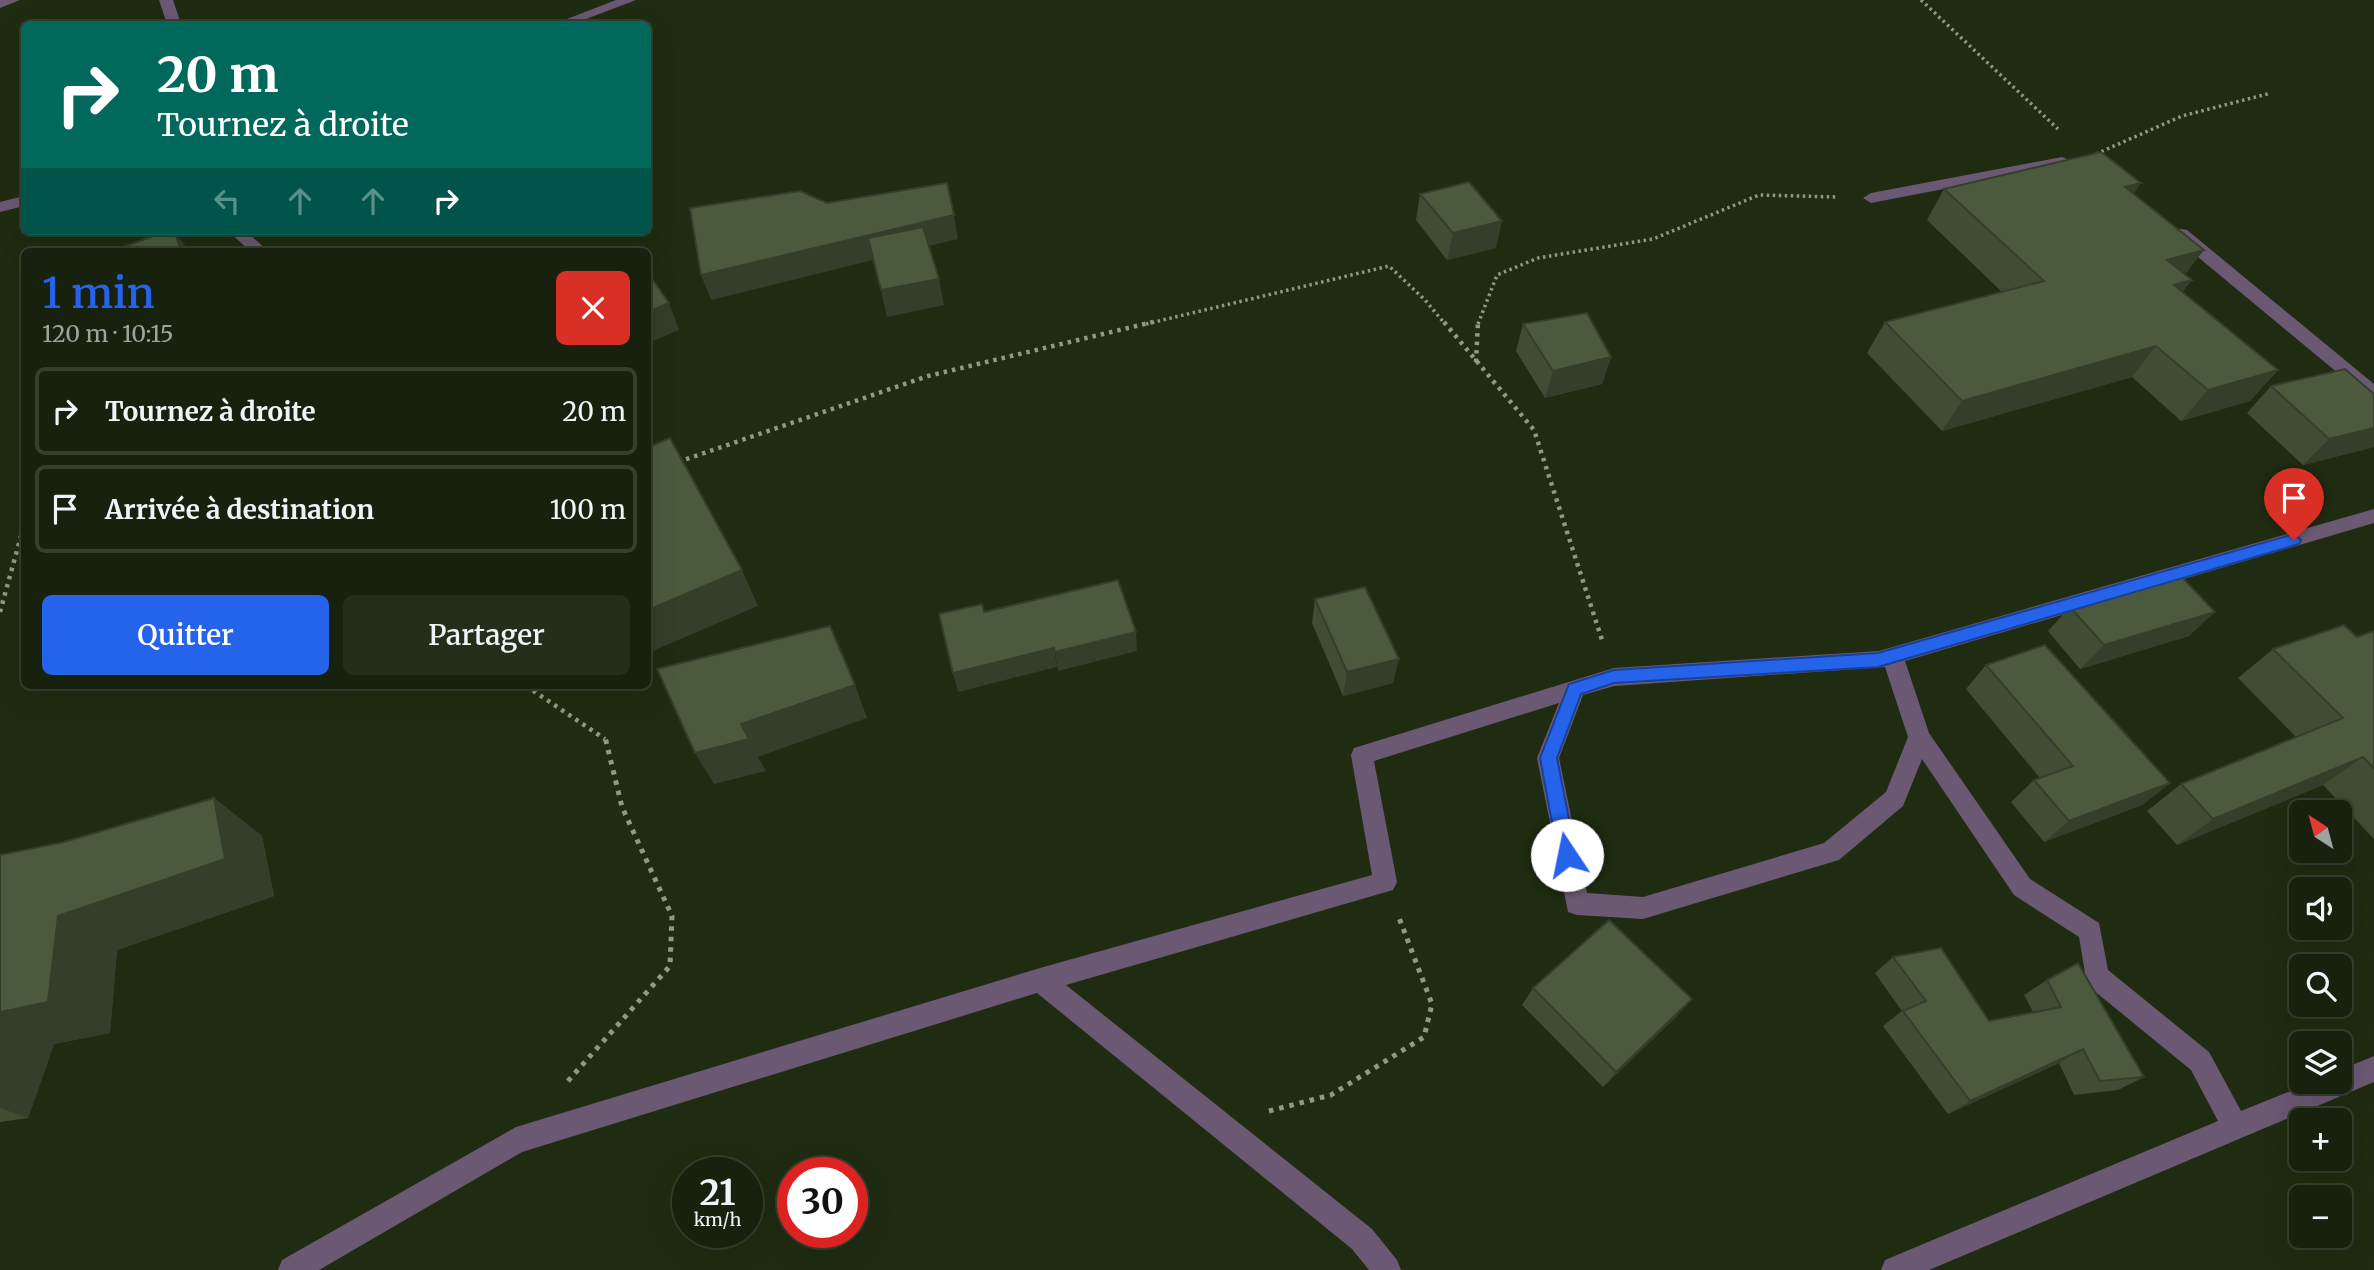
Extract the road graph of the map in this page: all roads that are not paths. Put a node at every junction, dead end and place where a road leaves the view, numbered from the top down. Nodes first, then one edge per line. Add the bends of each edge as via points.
1 (13, 0) edge
2 (166, 0) edge
3 (629, 0) edge
4 (0, 4) edge
5 (173, 21) edge
6 (570, 21) edge
7 (2088, 157) edge
8 (1871, 198) road end
9 (21, 202) edge
10 (0, 207) edge
11 (2173, 227) edge
12 (241, 235) edge
13 (256, 248) edge
14 (2374, 394) edge
15 (2374, 516) edge
16 (1892, 655) junction
17 (1575, 689) junction
18 (1919, 737) junction
19 (1040, 980) junction
20 (2374, 1069) edge
21 (2235, 1127) junction
22 (292, 1270) edge
23 (1387, 1270) edge
24 (1895, 1270) edge

1 - 4 street
2 - 5 street
3 - 6 street
7 - 8 street
9 - 10 street
11 - 14 street
12 - 13 street
15 - 16 street
16 - 17 street via 1878,660 1614,677
16 - 18 street
17 - 18 street via 1548,758 1577,904 1643,908 1831,852 1895,799
17 - 19 street via 1362,755 1385,881
18 - 21 street via 2022,887 2090,931 2096,976 2200,1061
19 - 22 street via 516,1140
19 - 23 street via 1362,1239
20 - 21 street
21 - 24 street

